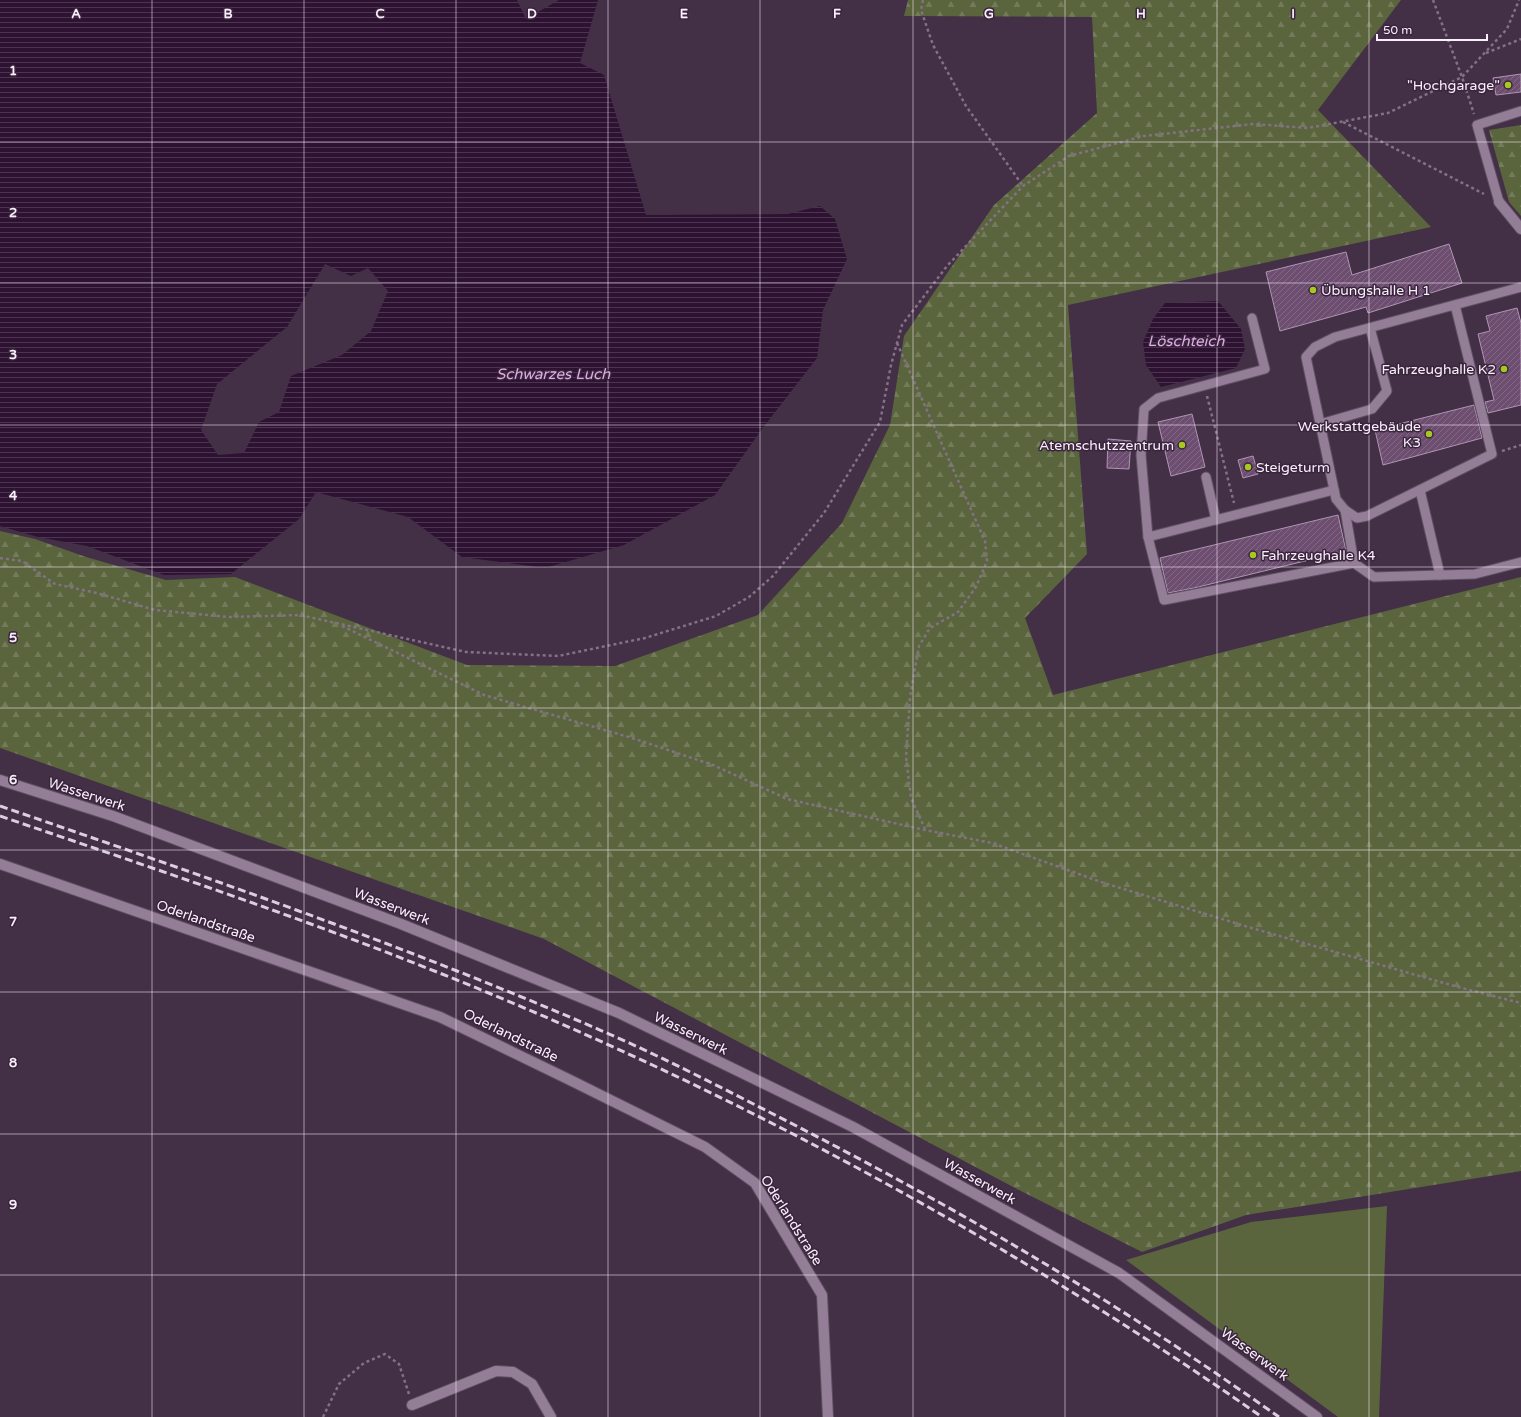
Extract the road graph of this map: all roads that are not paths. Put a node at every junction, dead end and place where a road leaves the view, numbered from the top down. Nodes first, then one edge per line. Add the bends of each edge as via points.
1 (1521, 111) edge
2 (1499, 202) joint
3 (1521, 229) edge
4 (1521, 287) edge
5 (1455, 305) junction
6 (1252, 318) dead end
7 (1370, 328) junction
8 (1320, 424) junction
9 (1206, 477) dead end
10 (1334, 490) junction
11 (1420, 490) junction
12 (1344, 510) junction
13 (1216, 520) junction
14 (1148, 537) junction
15 (1521, 562) edge
16 (1354, 563) junction
17 (1440, 575) junction
18 (0, 780) edge
19 (0, 864) edge
20 (412, 1405) road end
21 (551, 1417) edge
22 (828, 1417) edge
23 (1317, 1417) edge

1 - 2 lane via 1477,125
2 - 3 street
4 - 5 lane
5 - 7 lane
5 - 11 lane via 1492,454
6 - 14 lane via 1264,370 1158,398 1144,409 1140,455
7 - 8 lane via 1335,337 1315,346 1306,357
7 - 8 lane via 1386,391 1372,409
8 - 10 lane
9 - 13 lane
10 - 12 lane via 1336,499
10 - 13 lane
11 - 12 lane via 1367,516 1357,518
11 - 17 lane
12 - 16 lane
13 - 14 lane
14 - 16 lane via 1164,600
15 - 17 lane via 1475,574
16 - 17 lane via 1374,577
18 - 23 street, Wasserwerk via 113,816 401,924 626,1016 853,1127 1119,1273
19 - 22 street, Oderlandstraße via 440,1017 705,1147 755,1183 822,1295
20 - 21 street via 496,1372 513,1372 532,1384

